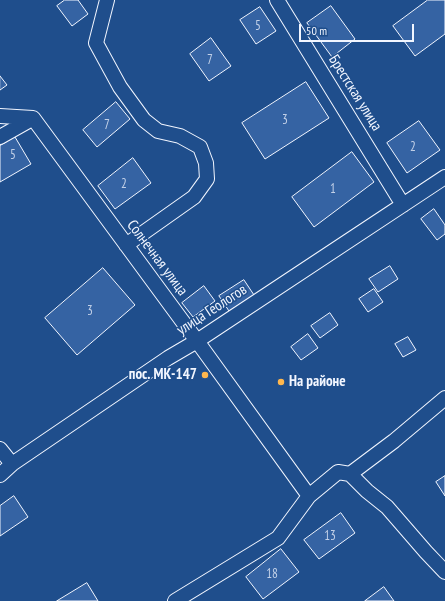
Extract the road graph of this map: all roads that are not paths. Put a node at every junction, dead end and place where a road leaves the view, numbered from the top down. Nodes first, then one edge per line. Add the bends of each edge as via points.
1 (107, 0) edge
2 (277, 0) edge
3 (0, 116) edge
4 (33, 118) junction
5 (0, 137) edge
6 (445, 177) edge
7 (403, 205) junction
8 (126, 245) junction
9 (197, 340) junction
10 (445, 398) edge
11 (0, 449) edge
12 (12, 464) junction
13 (350, 474) junction
14 (0, 475) edge
15 (308, 496) junction
16 (445, 572) edge
17 (175, 601) edge

1 - 8 street via 96,43 120,87 144,120 158,131 180,136 200,147 206,162 207,179 194,197
2 - 7 street, Брестская улица
3 - 4 street
4 - 5 street
4 - 8 street, Солнечная улица
6 - 7 street, улица Геологов
7 - 9 street, улица Геологов
8 - 9 street, Солнечная улица
9 - 12 street, улица Геологов
9 - 15 street, Солнечная улица
10 - 13 street
11 - 12 street
12 - 14 street, улица Геологов
13 - 15 street via 338,472
13 - 16 street via 387,507
15 - 17 street via 278,538

